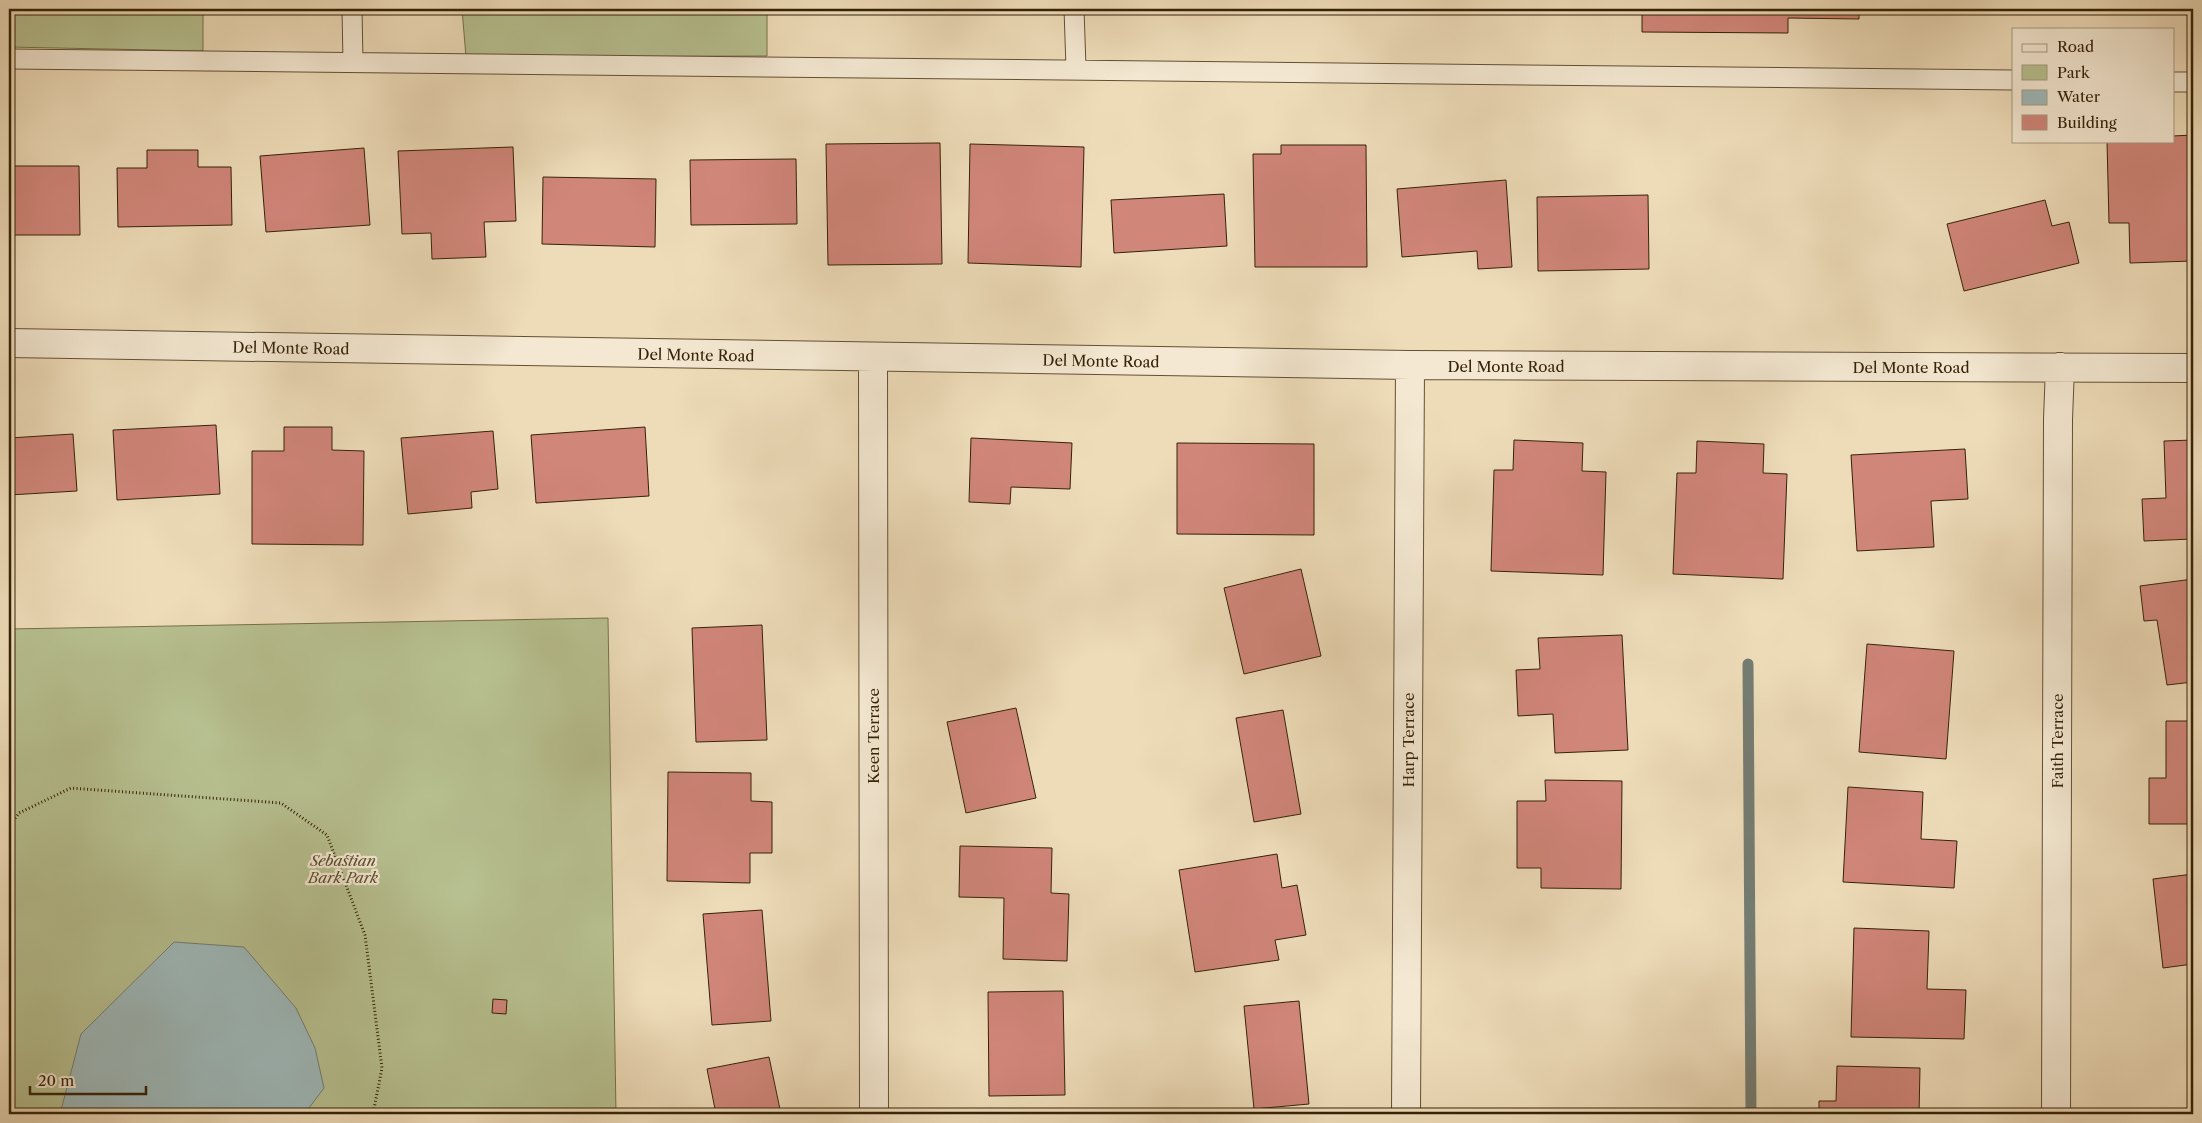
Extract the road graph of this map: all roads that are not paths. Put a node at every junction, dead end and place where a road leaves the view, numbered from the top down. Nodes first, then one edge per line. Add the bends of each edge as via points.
1 (352, 9) edge
2 (1074, 9) edge
3 (9, 59) edge
4 (353, 62) junction
5 (1076, 68) junction
6 (2012, 80) edge
7 (2174, 82) edge
8 (2193, 82) edge
9 (9, 344) edge
10 (872, 358) junction
11 (1410, 365) junction
12 (2060, 367) junction
13 (2193, 368) edge
14 (874, 1114) edge
15 (1406, 1114) edge
16 (2056, 1114) edge

1 - 4 lane
2 - 5 lane
3 - 4 lane
4 - 5 lane
5 - 6 lane
7 - 8 lane
9 - 10 street, Del Monte Road
10 - 11 street, Del Monte Road
10 - 14 street, Keen Terrace
11 - 12 street, Del Monte Road
11 - 15 street, Harp Terrace
12 - 13 street, Del Monte Road
12 - 16 street, Faith Terrace

